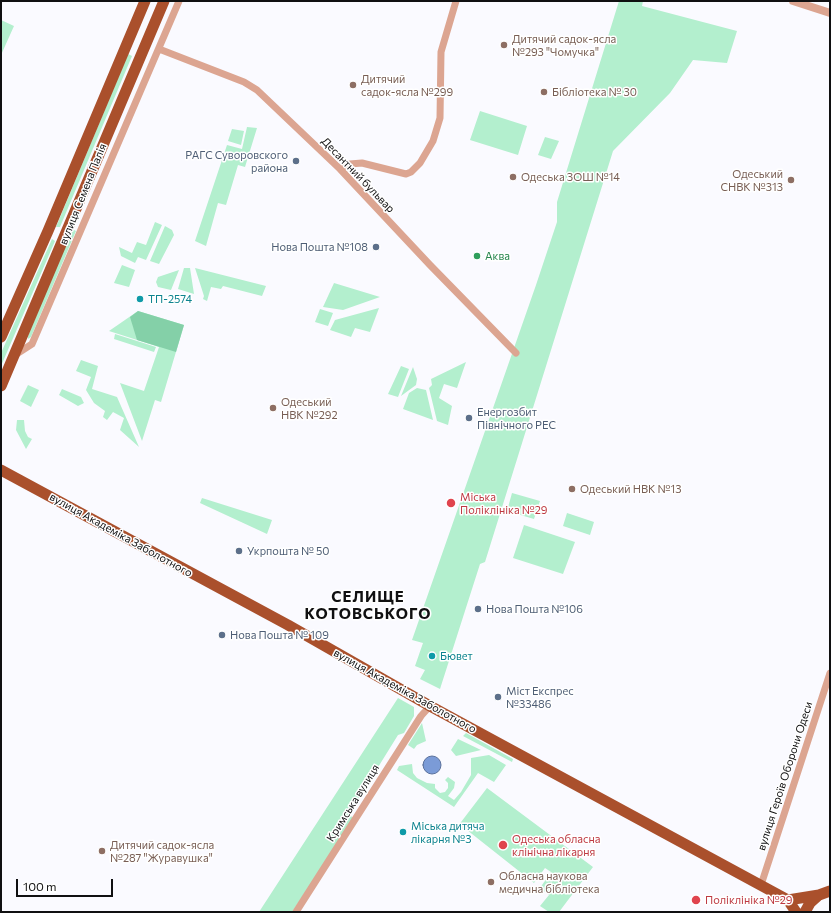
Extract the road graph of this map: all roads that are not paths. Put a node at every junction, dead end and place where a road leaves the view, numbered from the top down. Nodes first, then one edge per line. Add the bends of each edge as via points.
1 (145, 1) edge
2 (164, 1) edge
3 (179, 1) edge
4 (456, 1) edge
5 (793, 1) edge
6 (830, 13) edge
7 (135, 23) junction
8 (151, 29) junction
9 (159, 49) junction
10 (340, 170) junction
11 (48, 231) junction
12 (65, 238) junction
13 (1, 337) edge
14 (516, 353) dead end
15 (14, 356) junction
16 (1, 386) edge
17 (1, 470) edge
18 (830, 673) edge
19 (430, 706) junction
20 (761, 885) junction
21 (830, 891) edge
22 (819, 895) junction
23 (788, 900) junction
24 (296, 912) edge
25 (796, 912) edge
26 (805, 912) edge

1 - 7 highway, вулиця Семена Палія
2 - 8 highway, вулиця Семена Палія
3 - 9 street
4 - 10 street via 441,52 440,118 433,141 420,163 406,174 362,163 350,164
5 - 6 street
7 - 8 highway
7 - 11 highway, вулиця Семена Палія
8 - 12 highway, вулиця Семена Палія
9 - 10 street, Десантний бульвар via 251,85
9 - 15 street via 32,344
10 - 14 street, Десантний бульвар
11 - 12 highway
11 - 13 highway, вулиця Семена Палія
12 - 15 highway, вулиця Семена Палія
15 - 16 highway, вулиця Семена Палія
17 - 19 highway, вулиця Академіка Заболотного via 288,625
18 - 20 street, вулиця Героїв Оборони Одеси
19 - 20 highway, вулиця Академіка Заболотного
19 - 24 street, Кримська вулиця via 421,716
20 - 23 highway, вулиця Академіка Заболотного
21 - 22 highway
22 - 23 highway
22 - 26 highway
23 - 25 highway, вулиця Академіка Заболотного

